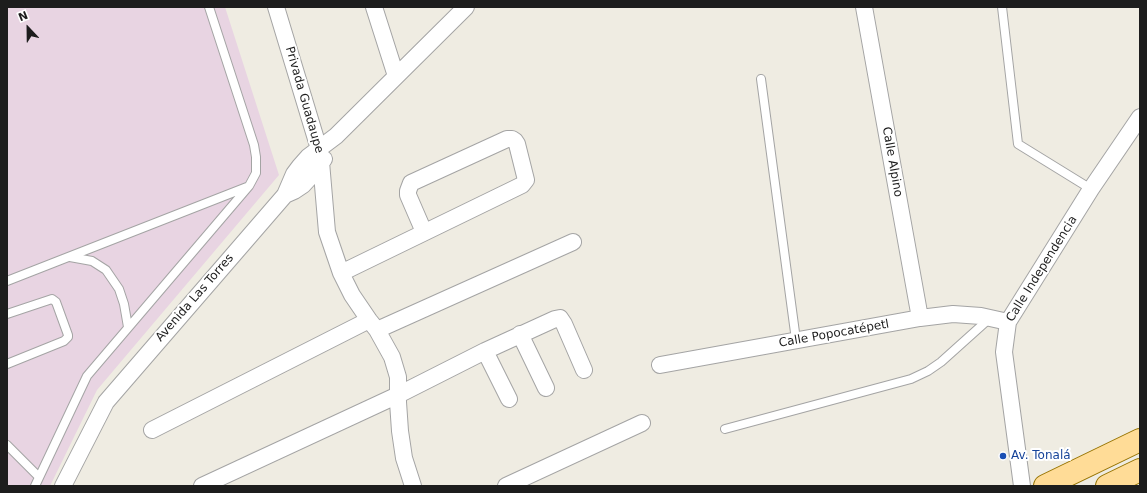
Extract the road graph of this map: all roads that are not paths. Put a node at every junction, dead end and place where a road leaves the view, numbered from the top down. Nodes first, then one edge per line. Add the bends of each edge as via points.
1 (209, 7) edge
2 (276, 7) edge
3 (374, 7) edge
4 (466, 7) edge
5 (864, 7) edge
6 (1002, 7) edge
7 (396, 76) junction
8 (762, 79) dead end
9 (1140, 117) edge
10 (320, 156) junction
11 (249, 186) junction
12 (1091, 189) junction
13 (424, 232) junction
14 (573, 242) dead end
15 (69, 256) junction
16 (341, 273) junction
17 (7, 281) edge
18 (7, 314) edge
19 (920, 318) junction
20 (990, 318) junction
21 (1008, 322) junction
22 (373, 325) junction
23 (128, 327) junction
24 (520, 334) junction
25 (796, 340) junction
26 (485, 352) junction
27 (7, 364) edge
28 (660, 365) dead end
29 (584, 370) dead end
30 (546, 388) dead end
31 (398, 395) junction
32 (509, 399) dead end
33 (642, 423) dead end
34 (725, 429) dead end
35 (152, 430) dead end
36 (1140, 440) edge
37 (7, 445) edge
38 (1140, 470) edge
39 (39, 477) junction
40 (35, 486) edge
41 (63, 486) edge
42 (202, 486) edge
43 (412, 486) edge
44 (506, 486) edge
45 (1022, 486) edge
46 (1044, 486) edge
47 (1107, 486) edge

1 - 11 lane via 254,145 256,173
2 - 10 street, Privada Guadaupe
3 - 7 street
4 - 7 street, Avenida Las Torres
5 - 19 street, Calle Alpino
6 - 12 lane via 1018,144
7 - 10 street, Avenida Las Torres via 336,136
8 - 25 lane
9 - 12 street, Calle Independencia
10 - 16 street, Privada Guadaupe via 327,232
10 - 41 street, Avenida Las Torres via 303,185 285,195 106,402
11 - 15 lane
11 - 23 lane
12 - 21 street, Calle Independencia
13 - 13 street via 408,195 410,183 504,140 515,141 526,176 522,185
13 - 16 street
14 - 22 street
15 - 17 lane
15 - 23 lane via 92,261 106,270 119,289
16 - 22 street, Privada Guadaupe via 352,295
18 - 27 lane via 52,299 56,302 68,337 64,341
19 - 20 street, Calle Popocatépetl via 953,314
19 - 25 street, Calle Popocatépetl
20 - 21 street, Calle Popocatépetl
20 - 34 lane via 941,362 911,379
21 - 45 street, Calle Independencia via 1004,352
22 - 31 street, Privada Guadaupe via 392,357 398,377
22 - 35 street
23 - 39 lane via 87,376
24 - 26 street
24 - 29 street via 560,318
24 - 30 street
25 - 28 street, Calle Popocatépetl
26 - 31 street
26 - 32 street
31 - 42 street
31 - 43 street, Privada Guadaupe via 404,458
33 - 44 street
36 - 46 main road
37 - 39 lane
38 - 47 main road
39 - 40 lane

